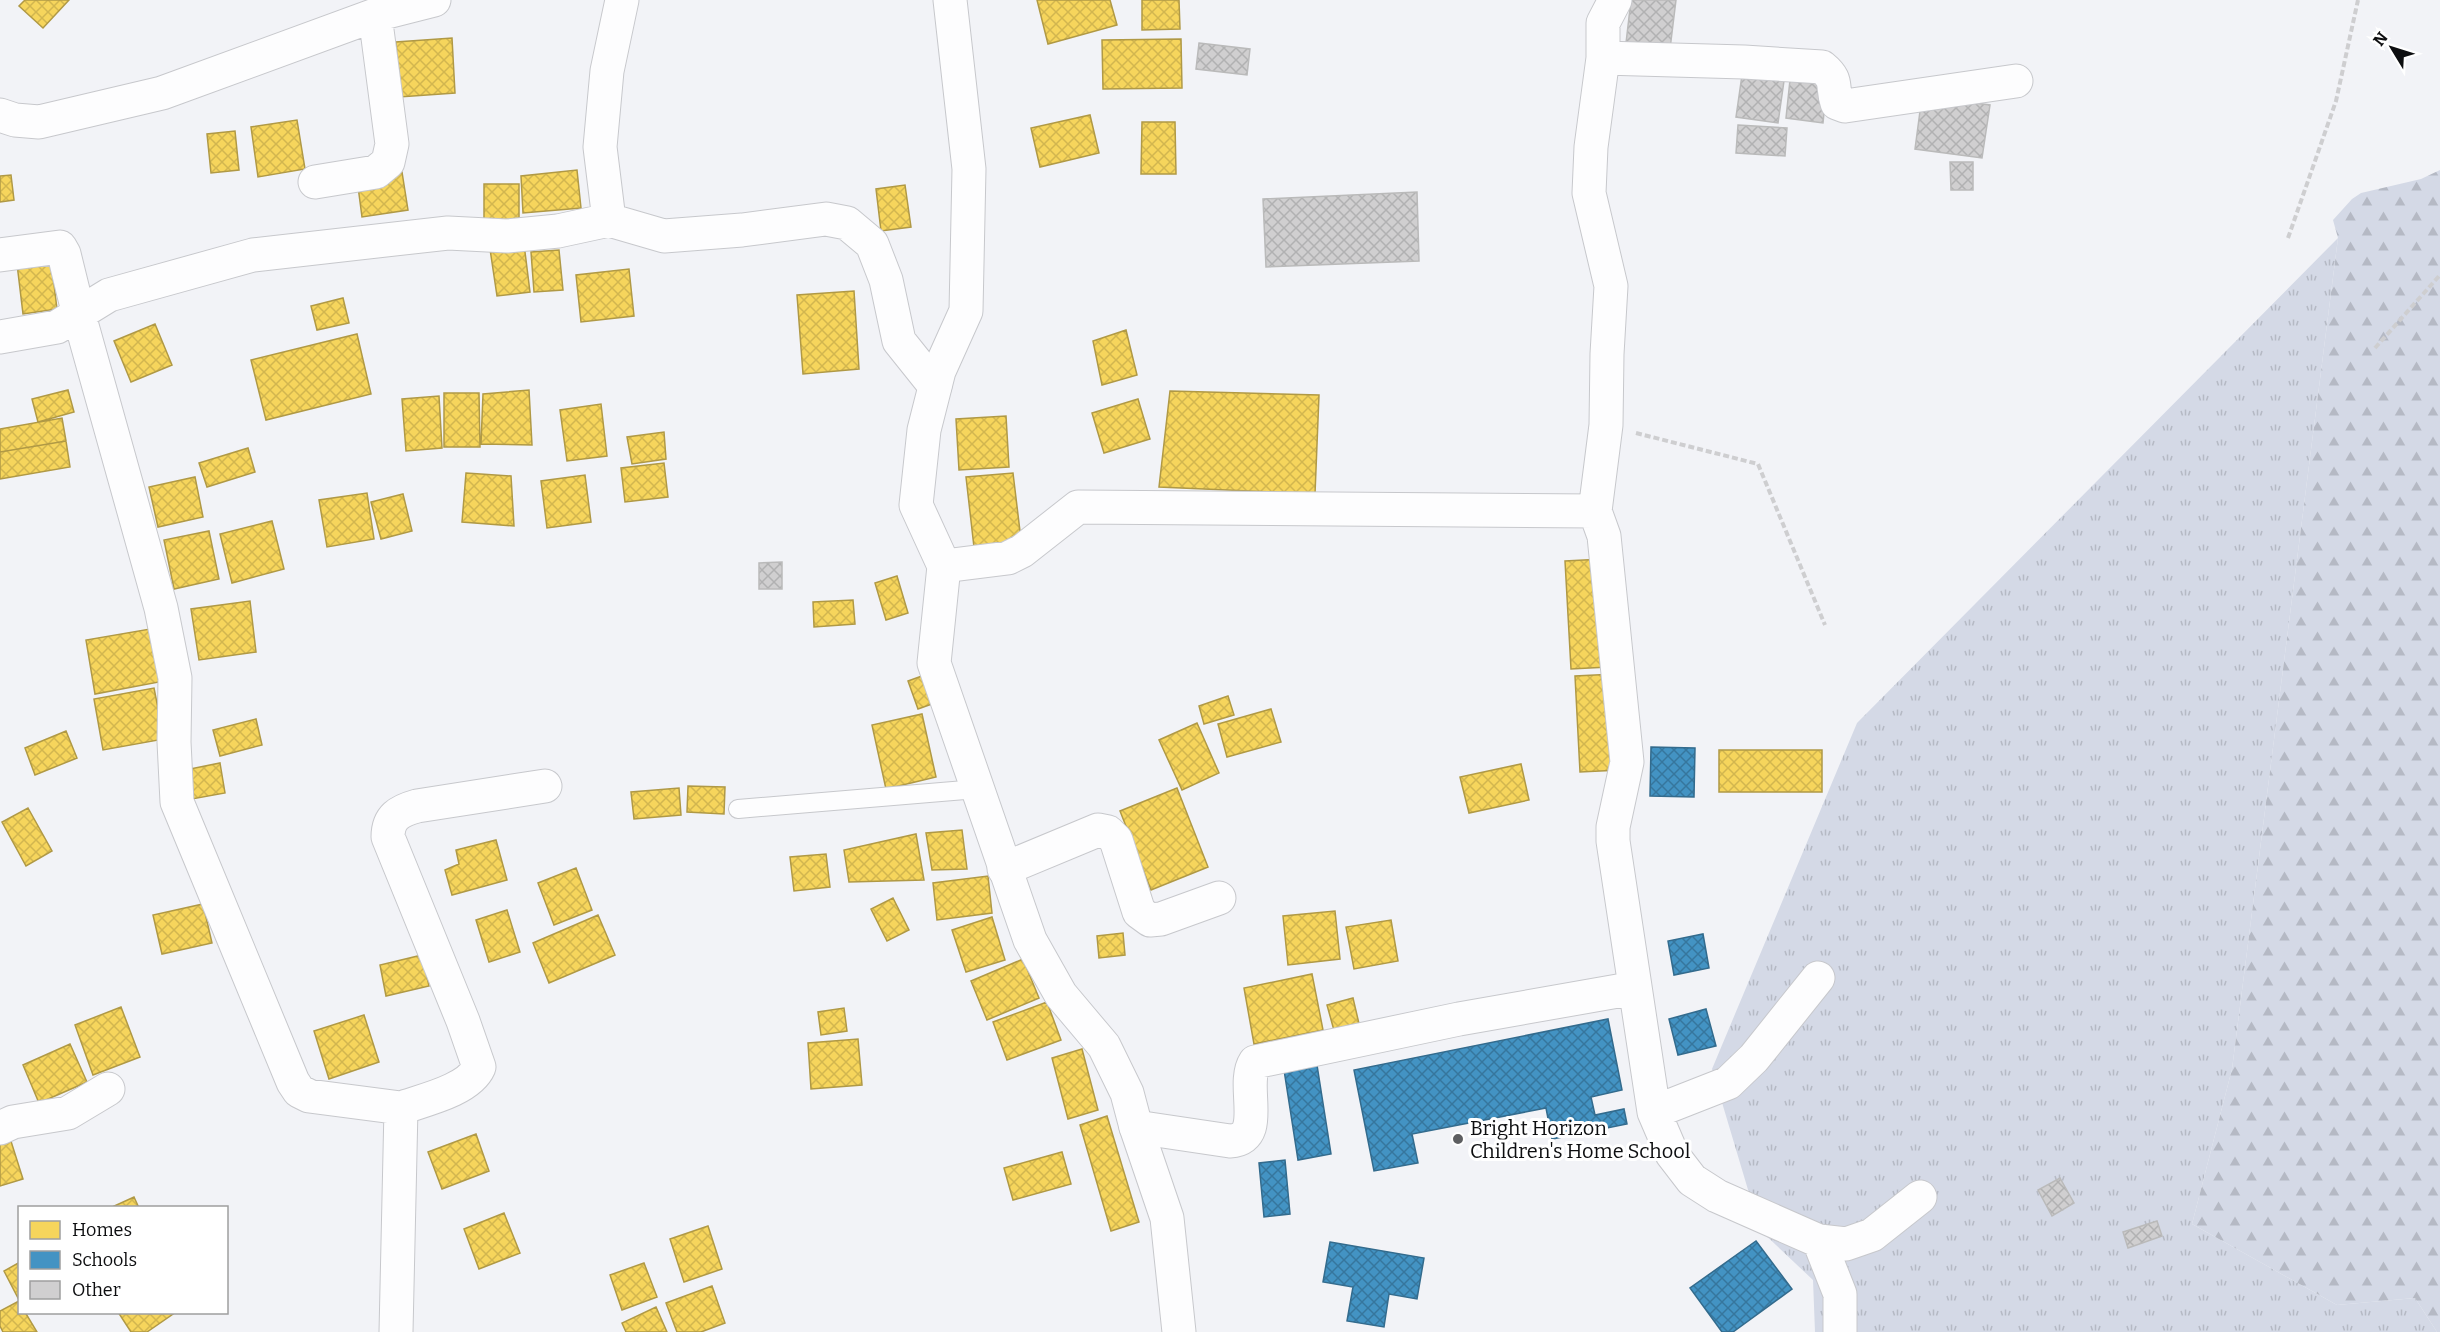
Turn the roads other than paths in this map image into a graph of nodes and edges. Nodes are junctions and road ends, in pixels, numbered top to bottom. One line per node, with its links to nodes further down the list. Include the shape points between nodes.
1 (434, 0): 5 (street)
2 (622, 0): 10 (street, via 608,71 600,147)
3 (950, 0): 14 (street, via 969,169 966,312)
4 (1615, 0): 6 (street, via 1603,23)
5 (375, 15): 8 (street, via 162,93 39,122); 9 (street, via 392,144 388,162 376,172)
6 (1603, 58): 7 (street, via 1822,67 1836,85 1837,103 1845,106); 15 (street, via 1589,193 1611,286 1606,425)
7 (2016, 81)
8 (0, 115)
9 (315, 182)
10 (609, 220): 12 (street, via 558,231 507,236 448,233 254,255 109,295); 14 (street, via 664,236 826,219 847,223 872,244 886,280 899,341)
11 (0, 255): 12 (street, via 60,247)
12 (79, 315): 13 (street, via 57,327); 25 (street, via 161,608 175,678 177,802 299,1091 309,1096)
13 (0, 338)
14 (937, 379): 16 (street, via 924,430 916,505)
15 (1595, 511): 16 (street, via 1078,507 1008,558); 23 (street, via 1604,536 1627,762 1613,827)
16 (944, 566): 18 (street, via 934,663)
17 (545, 786): 25 (street, via 417,806 401,810 392,818 388,837 479,1068 468,1082)
18 (976, 789): 19 (lane); 20 (street)
19 (738, 809)
20 (1004, 869): 21 (street, via 1098,830 1108,832 1116,840 1139,912 1150,920); 27 (street, via 1030,940 1061,995 1104,1046 1127,1093)
21 (1219, 898)
22 (1818, 978): 26 (street, via 1754,1058 1728,1083)
23 (1635, 988): 26 (street); 27 (street, via 1459,1019 1255,1062 1250,1128 1241,1140)
24 (108, 1089): 28 (street, via 68,1113 13,1122)
25 (401, 1108): 31 (street)
26 (1654, 1112): 30 (street, via 1672,1154 1692,1180 1717,1196)
27 (1136, 1127): 32 (street, via 1167,1218)
28 (0, 1128)
29 (1920, 1197): 30 (street, via 1872,1235 1846,1244)
30 (1819, 1241): 33 (street, via 1840,1294)
31 (396, 1332)
32 (1179, 1332)
33 (1840, 1332)

